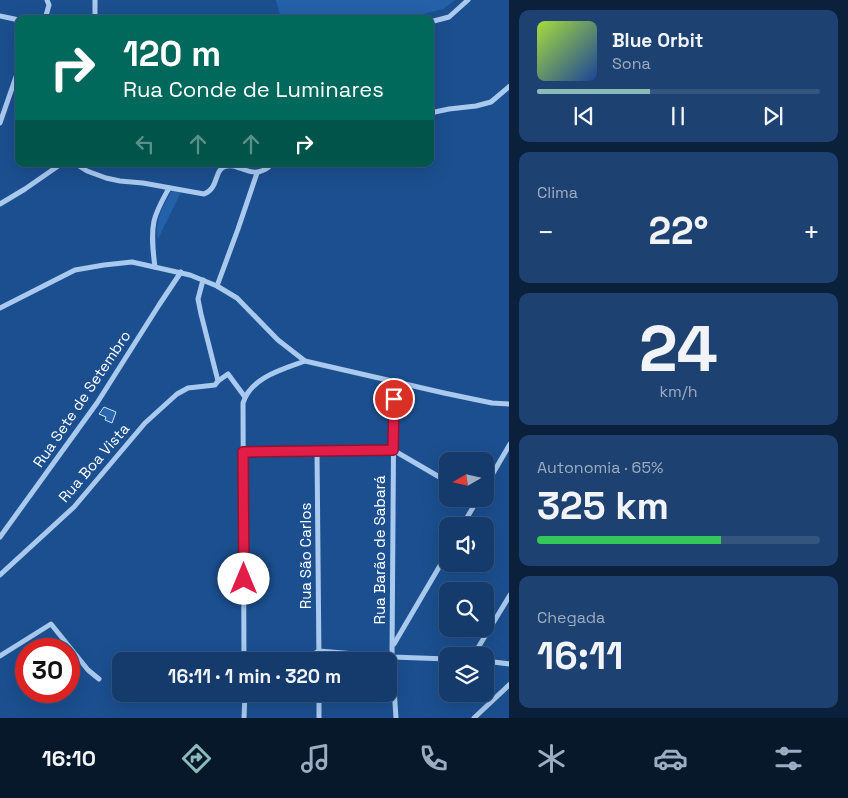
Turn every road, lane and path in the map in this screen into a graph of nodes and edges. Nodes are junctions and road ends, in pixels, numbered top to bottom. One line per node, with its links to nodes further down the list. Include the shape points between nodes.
1 (47, 0): 4 (street)
2 (95, 0): 5 (street)
3 (468, 0): 8 (street, via 449,17)
4 (46, 15)
5 (95, 15)
6 (0, 16): 7 (street)
7 (15, 19)
8 (434, 21)
9 (15, 80): 12 (street)
10 (509, 86): 11 (street, via 491,102)
11 (434, 112)
12 (0, 123)
13 (57, 167): 20 (street)
14 (81, 167): 19 (street, via 106,178)
15 (224, 167): 19 (street, via 219,171 214,186 204,194)
16 (234, 167): 18 (street)
17 (268, 167): 18 (street)
18 (257, 173): 24 (street)
19 (169, 188): 21 (street, via 154,221)
20 (0, 204)
21 (155, 266): 22 (street); 25 (street, via 132,262 75,270)
22 (181, 272): 23 (street); 37 (street, Rua Sete de Setembro, via 97,403)
23 (203, 280): 24 (street); 28 (street, via 198,299)
24 (217, 286): 26 (street, via 237,298 278,340)
25 (0, 308)
26 (305, 361): 27 (street); 29 (street, via 273,372)
27 (394, 382): 30 (street); 32 (street, Rua Barão de Sabará)
28 (216, 383): 29 (street, Rua Boa Vista, via 228,374); 39 (street, Rua Boa Vista, via 188,388 177,394 145,423 74,507)
29 (245, 397): 34 (street)
30 (509, 404)
31 (509, 444): 35 (street)
32 (393, 450): 33 (street); 36 (street); 41 (street, Rua Barão de Sabará)
33 (317, 451): 34 (street); 43 (street, Rua São Carlos)
34 (243, 452): 44 (street)
35 (494, 471)
36 (439, 477)
37 (0, 537)
38 (439, 567): 41 (street)
39 (0, 575)
40 (509, 595): 42 (street)
41 (392, 646): 46 (street, Rua Barão de Sabará)
42 (478, 647)
43 (318, 651): 45 (street)
44 (244, 652)
45 (330, 652)
46 (392, 652)
47 (0, 656): 52 (street, via 51,624)
48 (397, 657): 49 (street)
49 (439, 659)
50 (494, 662): 51 (street)
51 (509, 664)
52 (99, 679)
53 (509, 684): 60 (street)
54 (245, 702): 57 (street)
55 (319, 702): 58 (street)
56 (395, 702): 59 (street, Rua Barão de Sabará)
57 (244, 718)
58 (319, 718)
59 (396, 718)
60 (474, 718)

